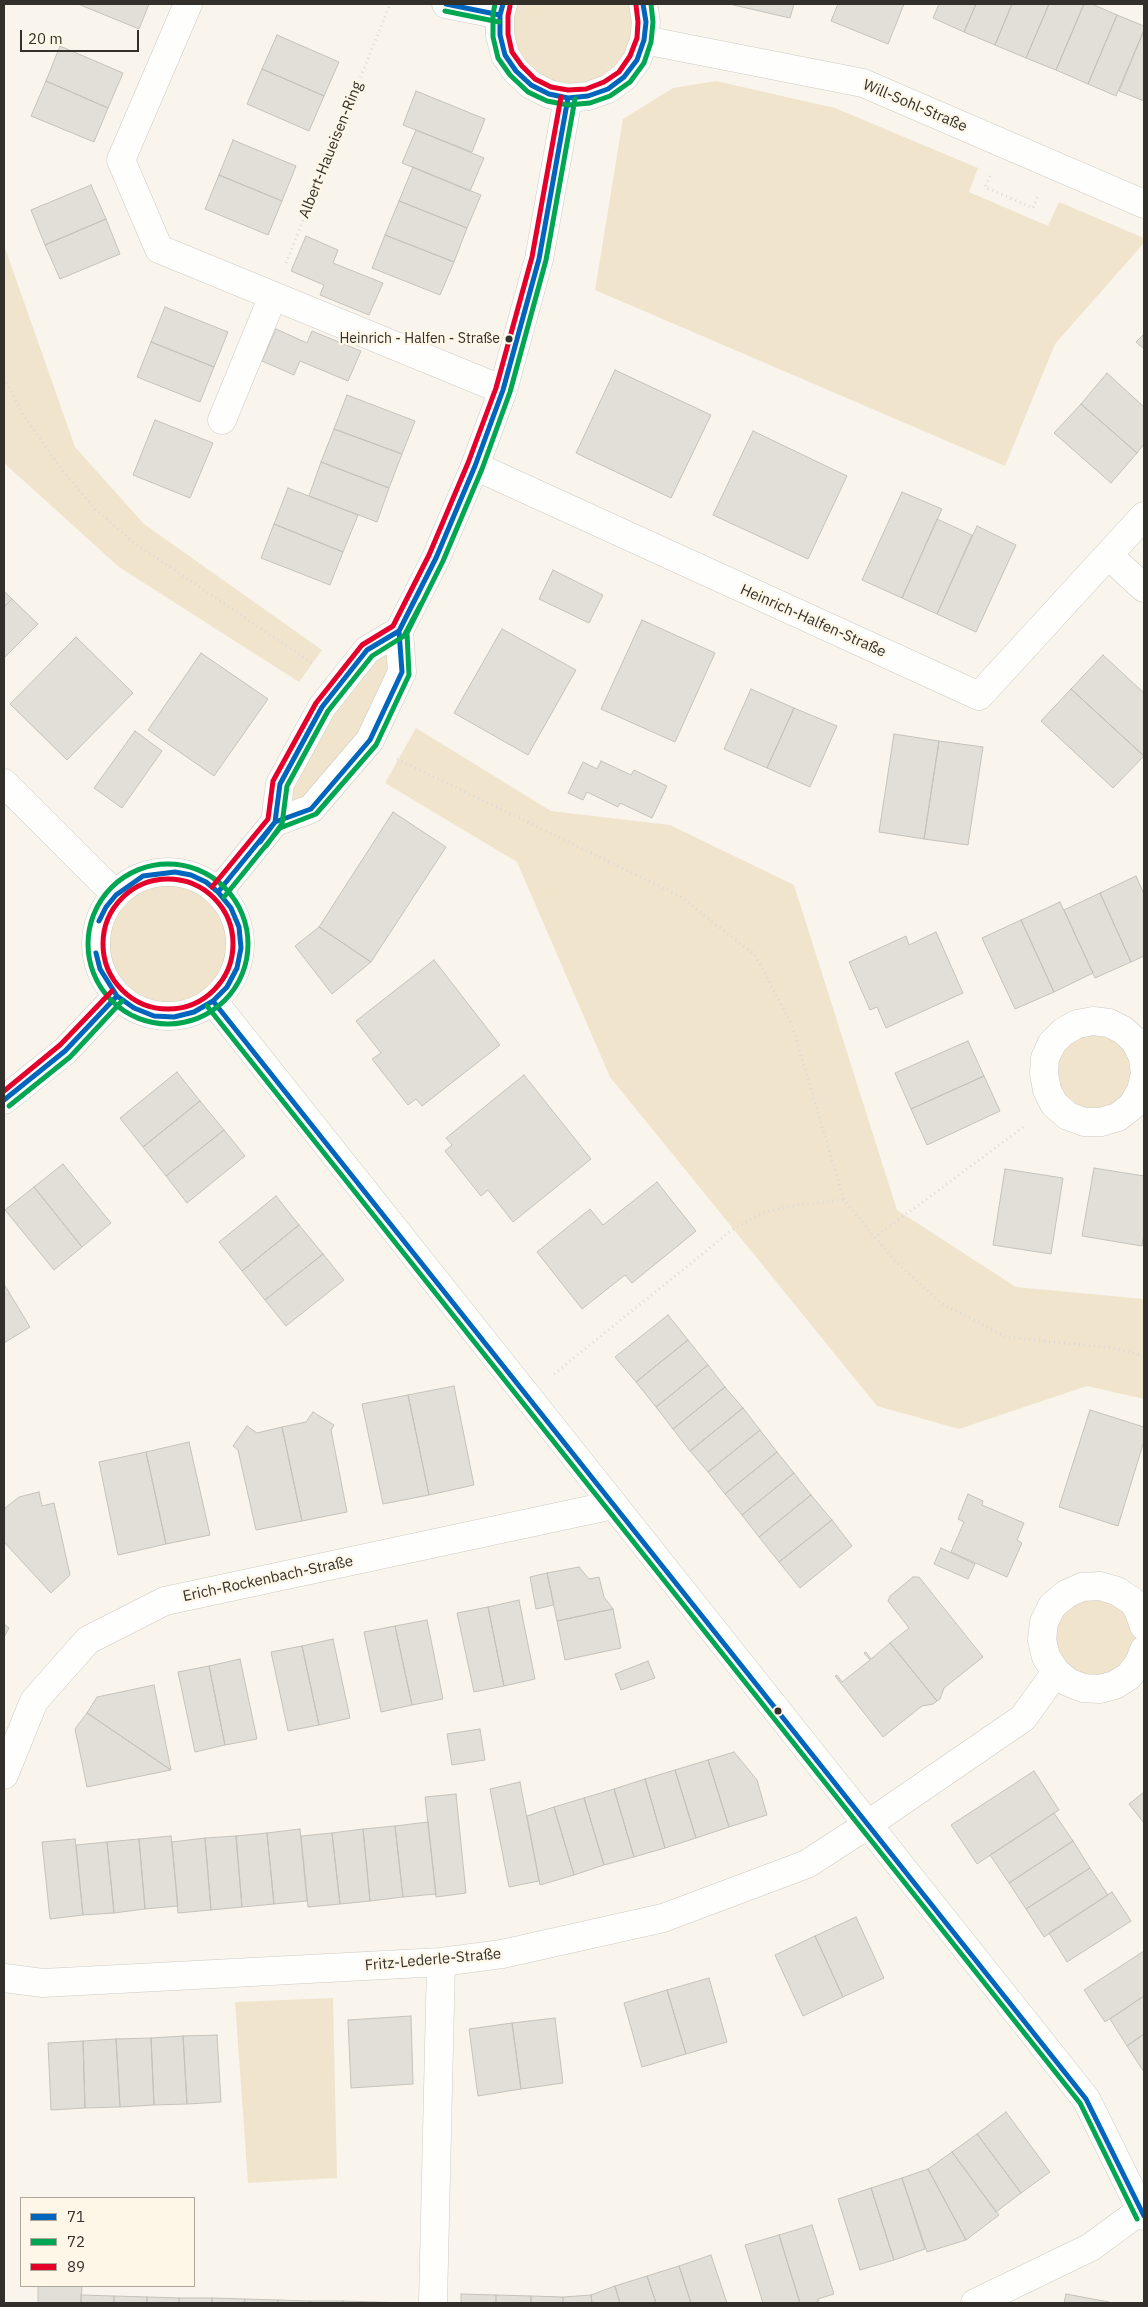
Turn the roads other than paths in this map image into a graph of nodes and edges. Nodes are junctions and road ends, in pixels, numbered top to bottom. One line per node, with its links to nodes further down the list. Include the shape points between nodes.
1 (188, 4): 8 (street, via 121,160 158,249)
2 (446, 4): 4 (street)
3 (643, 4): 5 (street)
4 (501, 9): 6 (street, via 500,35 505,54 516,71 531,85 549,94)
5 (644, 40): 6 (street, via 637,60 624,77 608,89); 7 (street, Will-Sohl-Straße, via 863,83)
6 (568, 98): 9 (street, via 539,259)
7 (1144, 204)
8 (273, 296): 9 (street); 10 (street)
9 (503, 390): 11 (street)
10 (222, 420)
11 (475, 466): 13 (street, Heinrich-Halfen-Straße, via 979,696); 15 (street, via 436,558)
12 (1144, 516): 13 (street, Heinrich-Halfen-Straße)
13 (1109, 556): 14 (street)
14 (1144, 588)
15 (399, 631): 17 (street, via 367,650 322,707 280,784); 17 (street, via 402,672 370,740 311,809)
16 (4, 783): 19 (street)
17 (275, 822): 18 (street)
18 (218, 892): 19 (street, via 191,875 167,872 143,876); 21 (street, via 231,908 241,948 234,974)
19 (116, 894): 20 (street, via 99,922 96,953 100,969)
20 (117, 996): 21 (street, via 154,1016 174,1017 194,1012); 25 (street, via 65,1051)
21 (213, 1001): 26 (street)
22 (1140, 1038): 23 (street); 24 (street, via 1109,1023 1077,1024 1052,1044 1044,1074 1054,1104 1068,1116 1084,1122 1118,1117 1132,1106)
23 (1144, 1067)
24 (1144, 1078)
25 (4, 1100)
26 (613, 1506): 30 (street, Erich-Rockenbach-Straße, via 165,1601 88,1640 34,1701); 31 (street)
27 (1144, 1626): 29 (street, via 1132,1601 1117,1591 1100,1586 1082,1587 1066,1594 1052,1606 1044,1622 1042,1640 1046,1657)
28 (1144, 1650): 29 (street, via 1129,1676 1100,1689 1083,1688)
29 (1056, 1672): 31 (street, Fritz-Lederle-Straße, via 1023,1718)
30 (4, 1776)
31 (867, 1826): 32 (street, Fritz-Lederle-Straße, via 807,1864 663,1918 502,1954); 34 (street, via 1086,2099)
32 (442, 1962): 33 (street, Fritz-Lederle-Straße, via 43,1983); 35 (street)
33 (4, 1978)
34 (1143, 2211): 36 (street, via 1091,2247)
35 (433, 2303)
36 (975, 2303)

